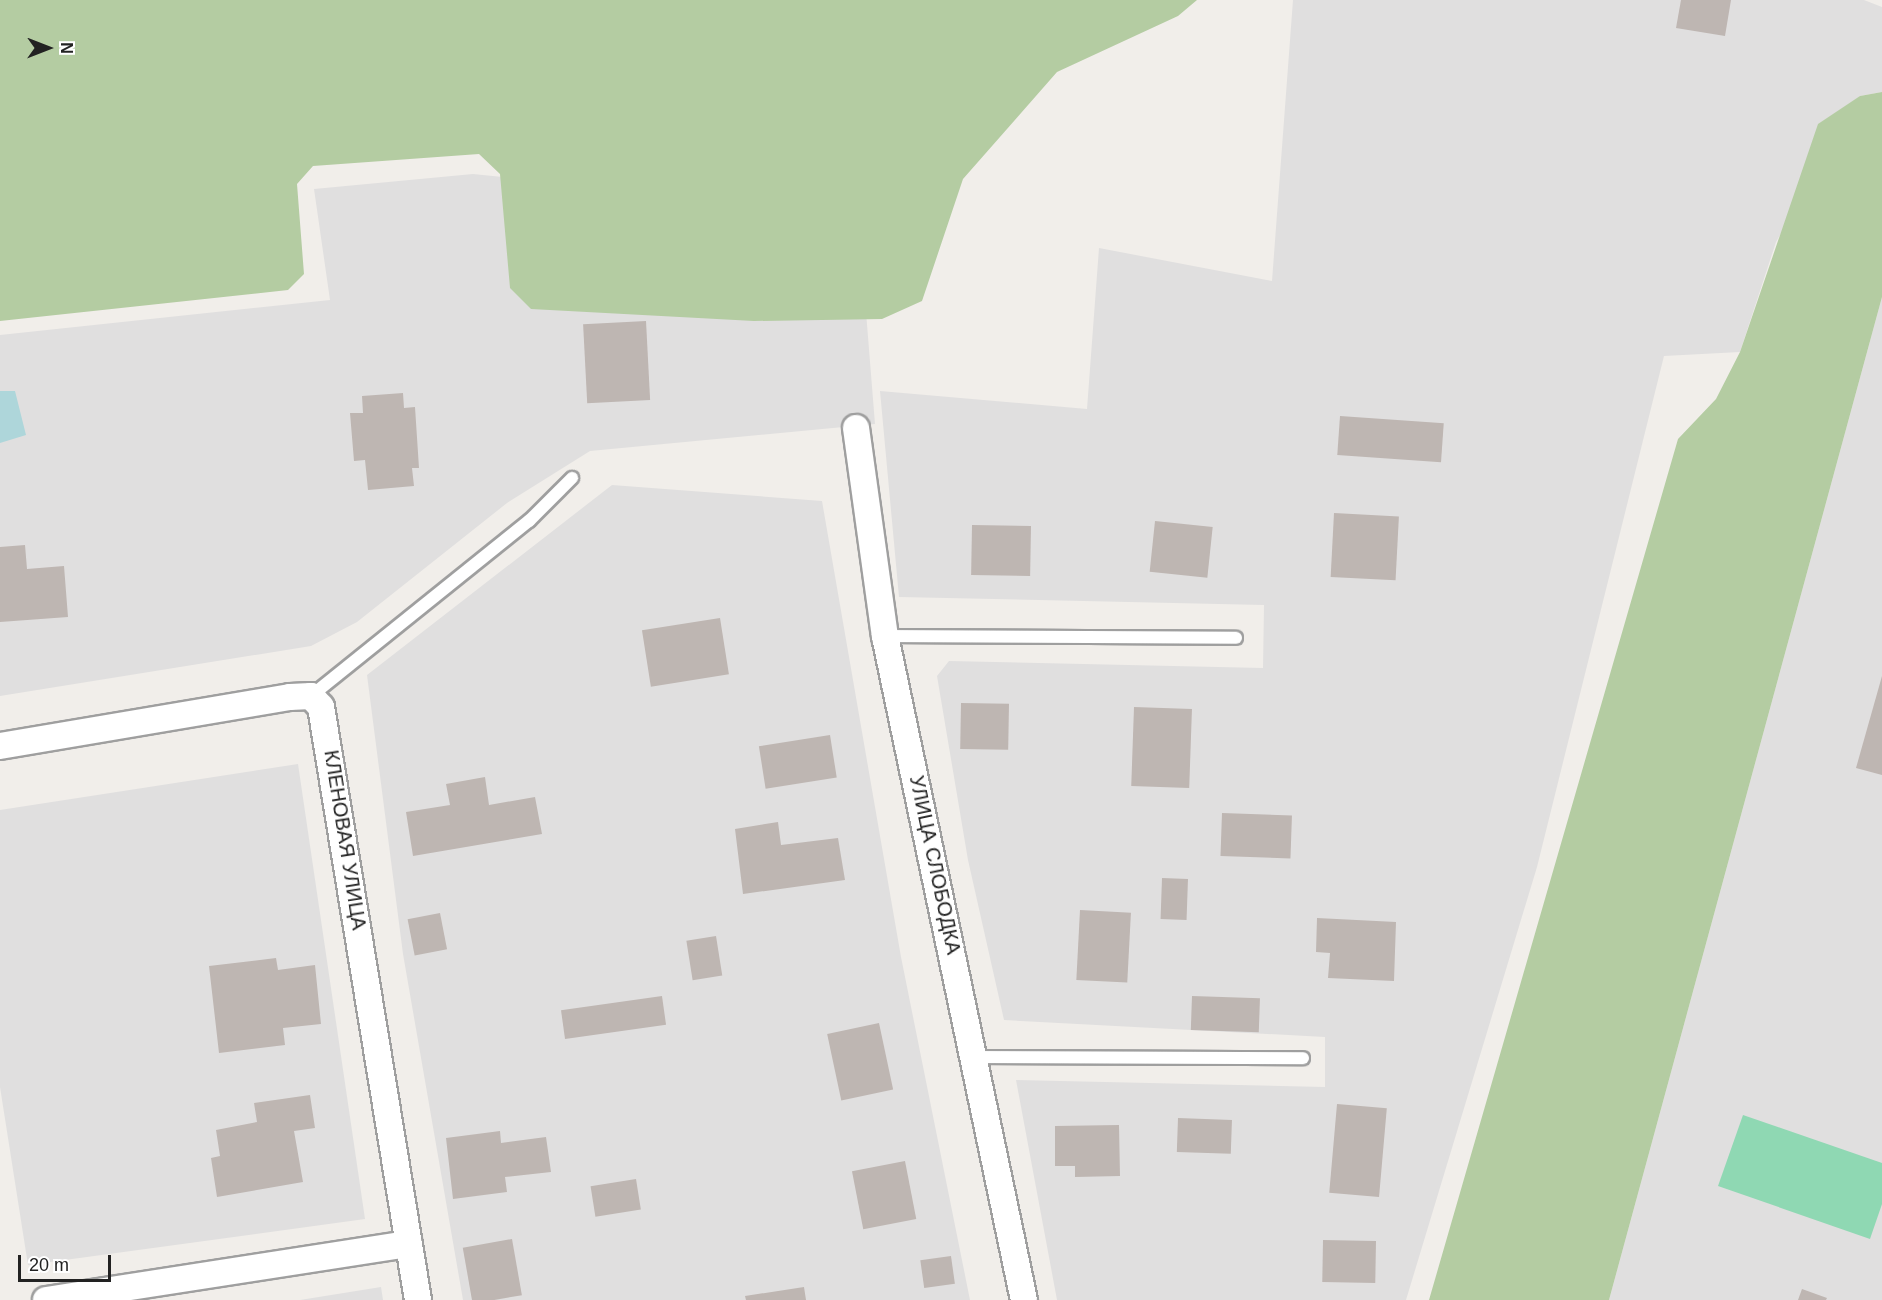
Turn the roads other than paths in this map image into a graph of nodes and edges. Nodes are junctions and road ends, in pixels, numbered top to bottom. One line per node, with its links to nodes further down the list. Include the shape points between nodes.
1 (856, 428): 3 (street, УЛИЦА СЛОБОДКА)
2 (572, 477): 5 (lane, via 529,521)
3 (885, 636): 4 (lane); 7 (street, УЛИЦА СЛОБОДКА)
4 (1236, 638)
5 (311, 696): 6 (street); 9 (street, КЛЕНОВАЯ УЛИЦА, via 327,726)
6 (0, 746)
7 (977, 1057): 8 (lane); 12 (street, УЛИЦА СЛОБОДКА)
8 (1303, 1058)
9 (409, 1244): 10 (street); 11 (street, КЛЕНОВАЯ УЛИЦА)
10 (46, 1300)
11 (418, 1300)
12 (1024, 1300)

